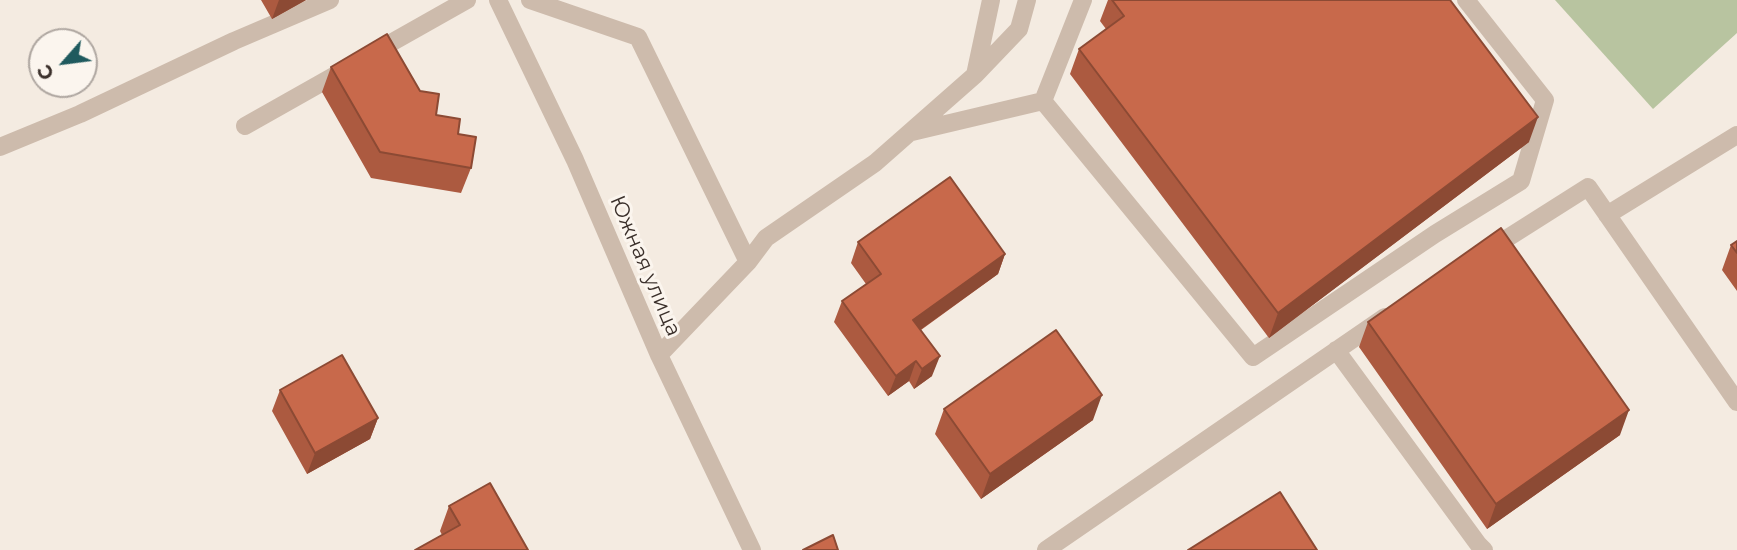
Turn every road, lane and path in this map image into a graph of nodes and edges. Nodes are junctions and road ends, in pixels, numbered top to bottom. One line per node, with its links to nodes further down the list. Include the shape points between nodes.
1 (330, 0): 14 (street)
2 (467, 0): 11 (street)
3 (498, 0): 20 (street, Южная улица, via 575,160)
4 (991, 0): 9 (street)
5 (1027, 0): 9 (street, via 1019,29)
6 (1083, 0): 10 (street)
7 (1466, 0): 10 (street, via 1545,100 1521,181 1253,358)
8 (538, 1): 17 (street, via 638,37)
9 (975, 75): 12 (street)
10 (1043, 101): 12 (street)
11 (246, 126)
12 (908, 133): 17 (street, via 875,163 766,238)
13 (1737, 135): 15 (street)
14 (0, 147)
15 (1607, 215): 16 (street, via 1588,187); 21 (street)
16 (1472, 261)
17 (748, 262): 20 (street)
18 (1402, 305): 19 (street)
19 (1336, 350): 23 (street); 24 (street)
20 (659, 355): 22 (street, Южная улица)
21 (1737, 402)
22 (752, 550)
23 (1046, 550)
24 (1485, 550)

